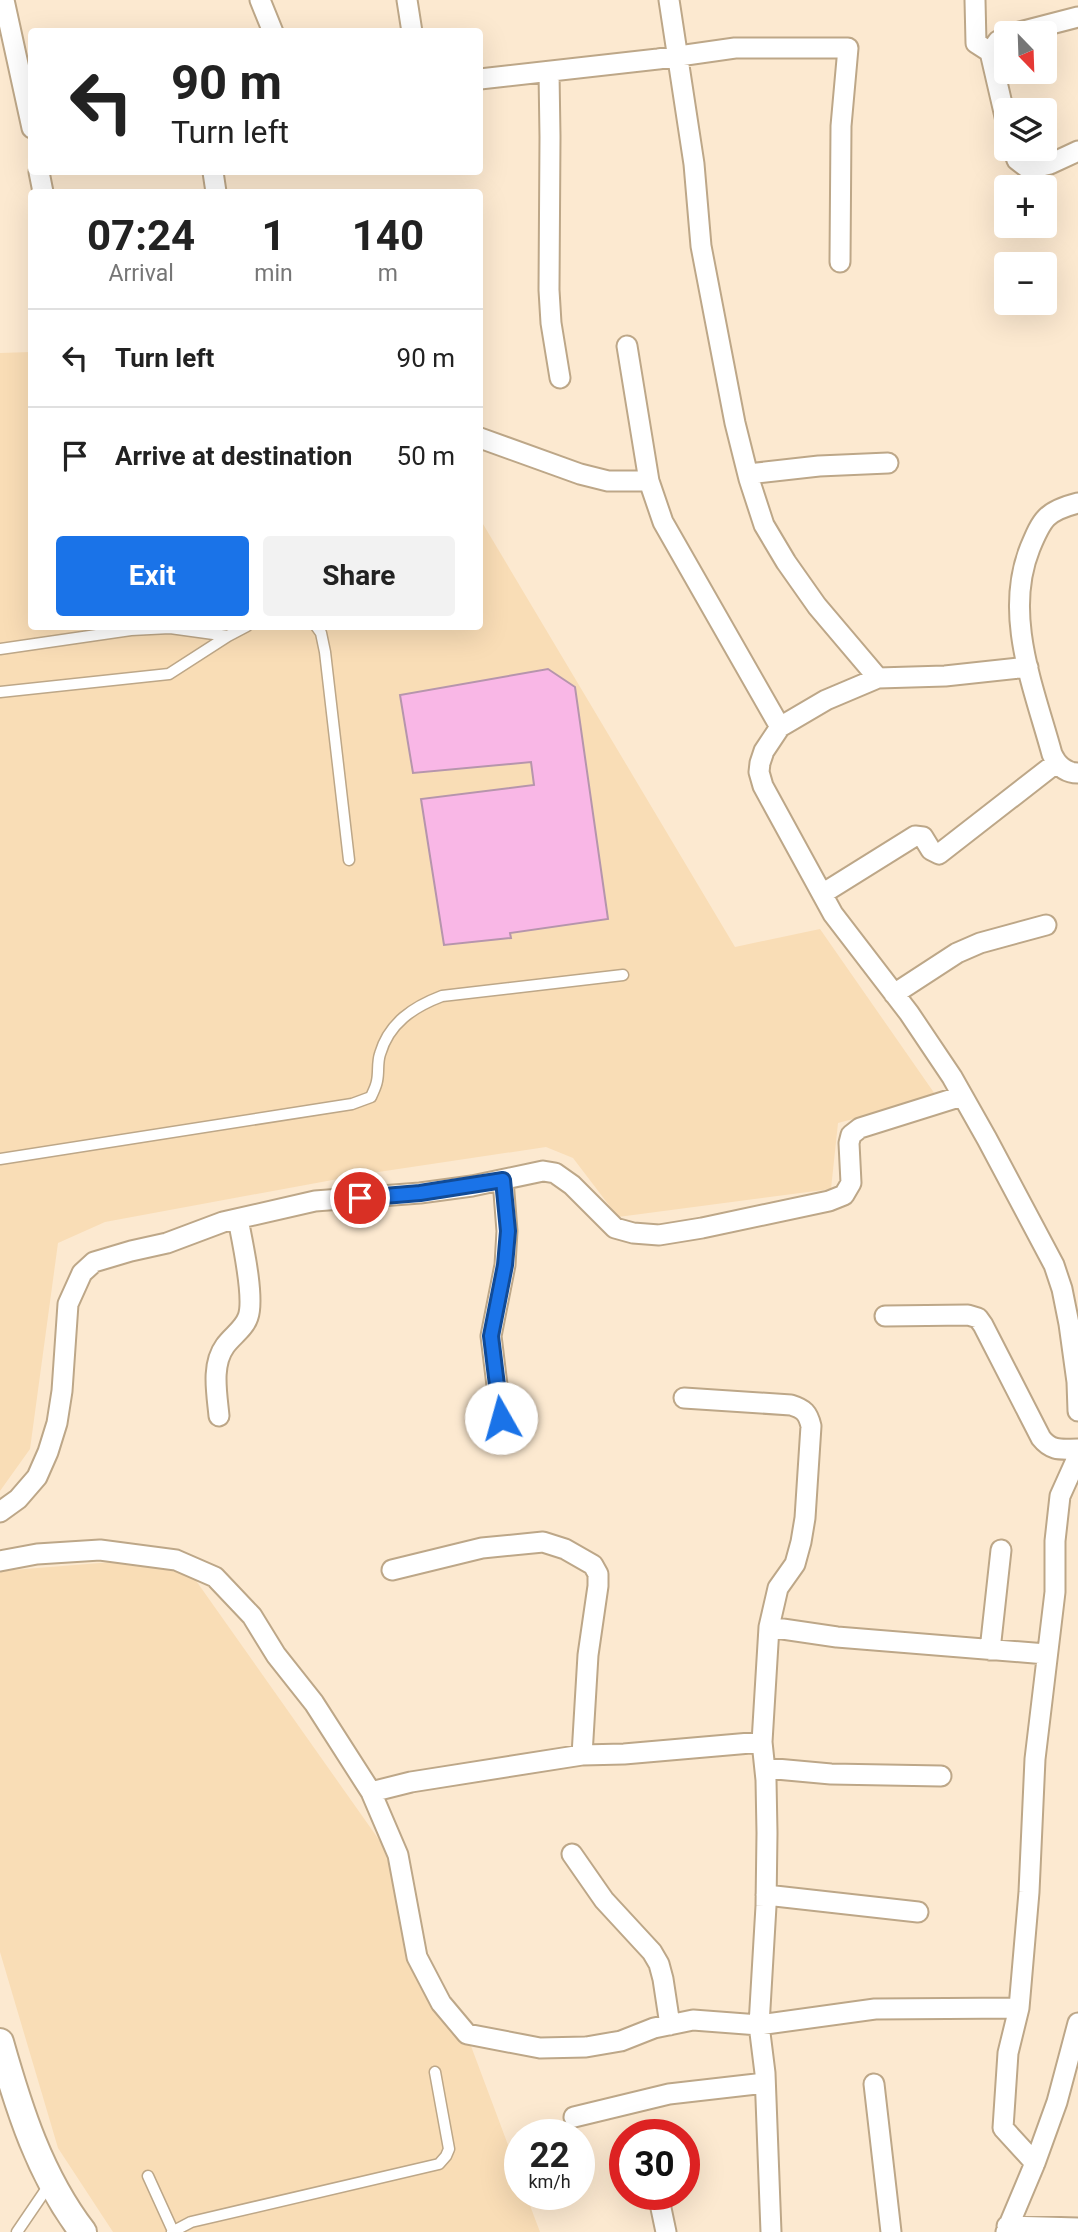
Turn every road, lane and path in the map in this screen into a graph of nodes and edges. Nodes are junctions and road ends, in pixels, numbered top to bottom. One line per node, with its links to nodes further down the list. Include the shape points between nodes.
1 (4, 0): 16 (street)
2 (260, 0): 8 (street)
3 (407, 0): 9 (street)
4 (669, 0): 12 (street)
5 (975, 0): 11 (street, via 976,43)
6 (1078, 17): 7 (street)
7 (1057, 22)
8 (271, 28)
9 (411, 28)
10 (994, 46): 11 (street)
11 (990, 52): 15 (street)
12 (679, 55): 13 (street); 21 (street, via 736,48 848,48 841,126); 26 (street, via 701,246)
13 (549, 72): 14 (street); 23 (street, via 549,290)
14 (483, 79)
15 (1001, 98)
16 (28, 110)
17 (1078, 151): 20 (street)
18 (1018, 161): 19 (street, via 1029,169)
19 (1056, 161)
20 (1057, 161)
21 (839, 262)
22 (627, 346): 27 (street)
23 (560, 378)
24 (483, 439): 27 (street, via 580,474 608,481)
25 (888, 463): 26 (street)
26 (748, 474): 36 (street, via 764,525 786,562)
27 (649, 481): 38 (street, via 663,522)
28 (1078, 503): 35 (street, via 1054,511 1044,520 1026,560 1019,625)
29 (131, 630): 34 (lane)
30 (184, 630): 33 (lane)
31 (239, 630): 33 (lane)
32 (319, 630): 41 (lane)
33 (228, 636): 37 (lane, via 169,674)
34 (0, 649)
35 (1028, 667): 36 (street); 39 (street)
36 (878, 678): 38 (street, via 825,700)
37 (0, 692)
38 (780, 727): 42 (street, via 764,751 759,772)
39 (1056, 763): 40 (street); 42 (street, via 939,854 923,837 915,836)
40 (1078, 773)
41 (349, 860)
42 (822, 894): 45 (street)
43 (1046, 925): 45 (street, via 957,953)
44 (623, 975): 47 (lane, via 442,996 423,1004 402,1017 387,1035 371,1097 352,1104)
45 (894, 994): 46 (street)
46 (962, 1096): 48 (street, via 860,1128 851,1135 851,1183 844,1195 714,1226 659,1235 634,1233 615,1228 555,1172); 52 (street, via 1054,1265 1069,1324)
47 (0, 1159)
48 (503, 1180): 49 (street, via 420,1193 315,1201); 54 (street, via 508,1231 491,1336)
49 (238, 1219): 53 (street, via 250,1307 242,1329 217,1361); 57 (street, via 94,1262 82,1273 68,1304 57,1423 37,1477)
50 (885, 1316): 55 (street, via 978,1318 1041,1438 1057,1449)
51 (684, 1398): 61 (street, via 791,1405 808,1415 811,1426 801,1542 795,1563 778,1588)
52 (1078, 1411)
53 (219, 1416)
54 (501, 1418)
55 (1078, 1449)
56 (1078, 1456): 63 (street, via 1060,1496)
57 (0, 1512)
58 (1001, 1550): 62 (street)
59 (0, 1561): 68 (street, via 100,1550 176,1560 215,1577 252,1616)
60 (392, 1570): 65 (street, via 481,1548 542,1542 593,1565 598,1586 587,1655)
61 (769, 1627): 62 (street); 64 (street)
62 (990, 1650): 63 (street)
63 (1046, 1654): 72 (street)
64 (762, 1742): 65 (street); 66 (street)
65 (582, 1755): 68 (street)
66 (765, 1768): 67 (street); 70 (street)
67 (942, 1776)
68 (371, 1792): 74 (street, via 398,1855 417,1956 441,2003 467,2034 540,2048 586,2047)
69 (572, 1854): 74 (street, via 659,1964)
70 (766, 1895): 71 (street); 75 (street)
71 (918, 1912)
72 (1019, 2008): 75 (street, via 875,2009); 81 (street, via 1008,2053 1003,2128)
73 (1078, 2022): 81 (street)
74 (670, 2025): 75 (street, via 693,2020)
75 (760, 2025): 78 (street)
76 (0, 2042): 83 (main road, via 17,2101)
77 (435, 2072): 87 (lane, via 449,2149 439,2164 191,2222)
78 (765, 2082): 80 (street, via 669,2094); 91 (street)
79 (874, 2084): 92 (street)
80 (574, 2117)
81 (1035, 2163): 86 (street)
82 (148, 2176): 87 (lane)
83 (51, 2182): 88 (lane); 89 (main road)
84 (661, 2210): 90 (street)
85 (1078, 2228): 86 (street)
86 (1007, 2229)
87 (172, 2231)
88 (17, 2232)
89 (83, 2232)
90 (666, 2232)
91 (771, 2232)
92 (891, 2232)

